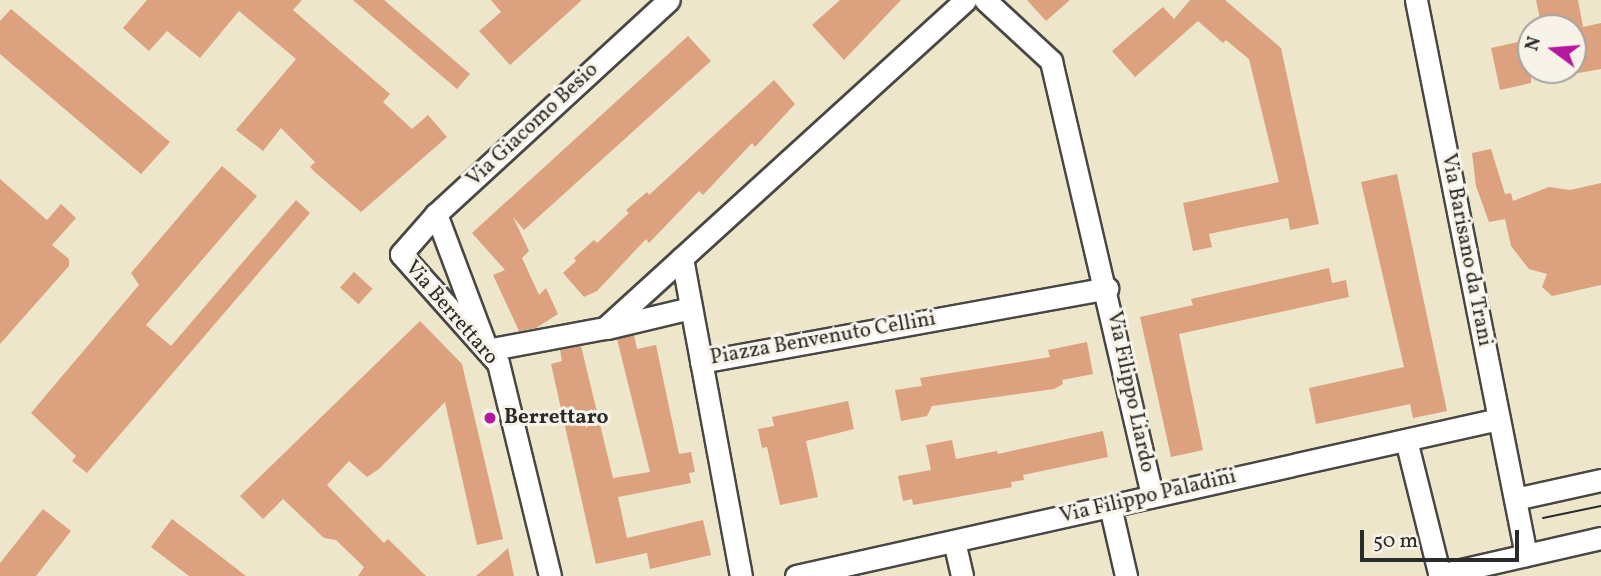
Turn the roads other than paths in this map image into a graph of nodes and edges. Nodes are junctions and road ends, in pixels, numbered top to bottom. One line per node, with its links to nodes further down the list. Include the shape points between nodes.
1 (669, 0): 5 (street, Via Giacomo Besio)
2 (965, 0): 7 (street)
3 (985, 0): 8 (street, via 1051,61)
4 (1416, 0): 13 (street, Via Barisano da Trani)
5 (436, 214): 6 (street, Via Giacomo Besio); 11 (street)
6 (401, 254): 11 (street, Via Berrettaro)
7 (682, 258): 9 (street, Piazza Benvenuto Cellini); 10 (street)
8 (1107, 288): 12 (street, Piazza Benvenuto Cellini); 16 (street, Via Filippo Liardo)
9 (691, 308): 10 (street); 12 (street, Piazza Benvenuto Cellini)
10 (605, 328): 11 (street)
11 (487, 350): 22 (street, Via Berrettaro, via 498,363)
12 (701, 362): 23 (street)
13 (1499, 419): 14 (street, Via Filippo Paladini); 17 (street, Via Barisano da Trani)
14 (1406, 440): 16 (street, Via Filippo Paladini); 27 (street)
15 (1601, 480): 17 (street)
16 (1152, 496): 18 (street, Via Filippo Paladini)
17 (1515, 499): 21 (street, Via Barisano da Trani)
18 (1110, 506): 20 (street, Via Filippo Paladini); 26 (street)
19 (1601, 538): 21 (street)
20 (954, 541): 24 (street, Via Filippo Paladini); 25 (street)
21 (1526, 555): 27 (street)
22 (550, 576)
23 (741, 576)
24 (796, 576)
25 (962, 576)
26 (1126, 576)
27 (1440, 576)

